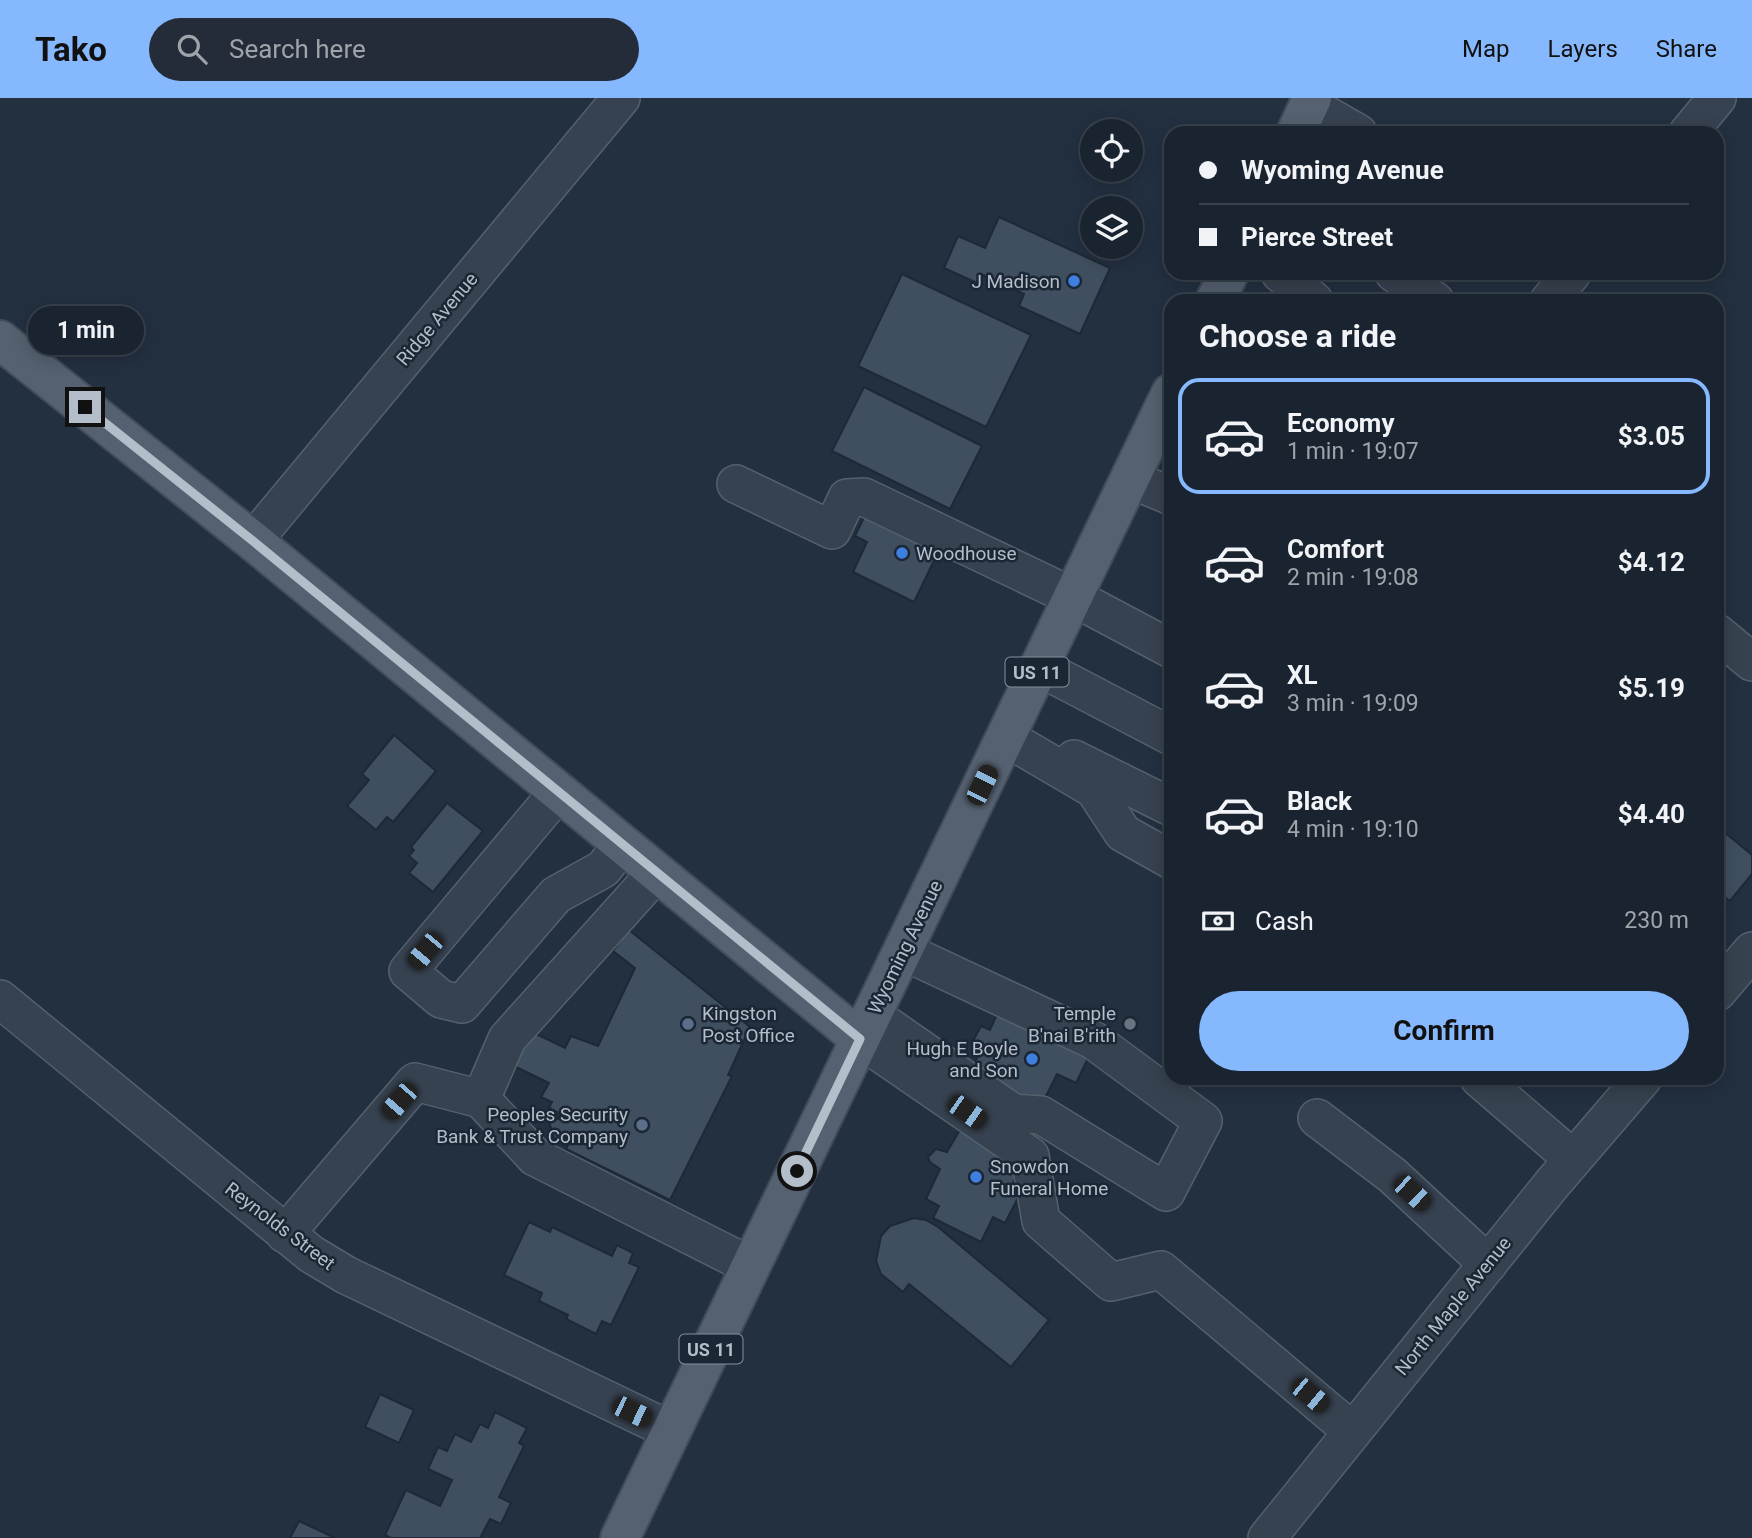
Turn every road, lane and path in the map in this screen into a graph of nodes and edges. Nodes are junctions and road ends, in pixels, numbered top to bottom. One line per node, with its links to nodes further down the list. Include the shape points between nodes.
1 (621, 98): 17 (street, Ridge Avenue)
2 (1717, 98): 5 (street)
3 (1306, 112): 4 (street)
4 (1341, 126)
5 (1694, 126)
6 (1288, 280): 9 (street)
7 (1404, 280): 10 (street)
8 (1566, 280): 11 (street)
9 (1306, 294)
10 (1425, 294)
11 (1555, 294)
12 (0, 340): 17 (main road)
13 (1164, 411): 14 (main road, Wyoming Avenue / US 11)
14 (1130, 478): 16 (street); 18 (main road, Wyoming Avenue / US 11)
15 (736, 484): 18 (street, via 832,530 847,498 864,497)
16 (1164, 493)
17 (253, 541): 25 (main road)
18 (1073, 597): 20 (street); 22 (main road, Wyoming Avenue / US 11)
19 (1724, 639): 21 (street)
20 (1164, 645)
21 (1752, 662)
22 (1039, 667): 23 (street); 24 (main road, Wyoming Avenue / US 11)
23 (1164, 732)
24 (1008, 733): 26 (street); 28 (street, via 1094,789 1123,833); 30 (main road, Wyoming Avenue / US 11)
25 (559, 791): 27 (main road); 27 (street, via 408,971 442,999 462,1004 556,895 603,869)
26 (1164, 804)
27 (623, 844): 29 (main road)
28 (1164, 856)
29 (657, 872): 34 (main road); 37 (street, via 507,1039)
30 (903, 951): 34 (main road, Wyoming Avenue / US 11); 34 (street, via 1093,1040 1203,1121 1166,1192 1041,1115 1013,1113)
31 (1752, 951): 32 (street)
32 (1724, 984)
33 (0, 999): 40 (street, Reynolds Street)
34 (866, 1027): 42 (main road, Wyoming Avenue / US 11); 44 (street, via 1030,1156 1041,1221 1111,1282 1161,1270)
35 (1487, 1085): 39 (street)
36 (1637, 1085): 39 (street, North Maple Avenue)
37 (481, 1100): 40 (street, via 415,1082); 42 (street, via 535,1157)
38 (1317, 1118): 41 (street, via 1392,1175)
39 (1573, 1160): 41 (street, North Maple Avenue)
40 (285, 1234): 43 (street, Reynolds Street, via 346,1275)
41 (1488, 1264): 44 (street, North Maple Avenue)
42 (751, 1266): 43 (main road, Wyoming Avenue / US 11)
43 (671, 1431): 45 (main road, Wyoming Avenue / US 11)
44 (1352, 1431): 46 (street, North Maple Avenue)
45 (620, 1538)
46 (1267, 1538)

